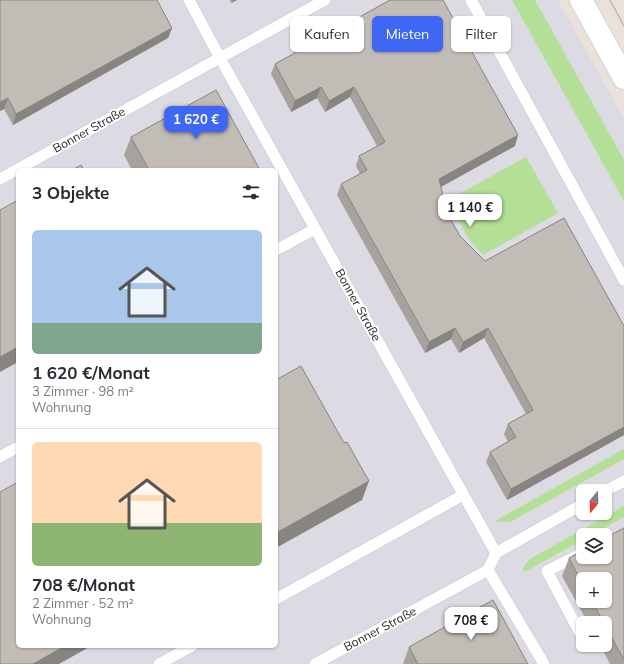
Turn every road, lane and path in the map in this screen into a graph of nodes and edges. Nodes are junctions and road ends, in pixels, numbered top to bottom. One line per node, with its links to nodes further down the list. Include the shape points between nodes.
1 (189, 0): 5 (lane, Bonner Straße)
2 (324, 0): 5 (lane, Bonner Straße)
3 (471, 0): 12 (lane)
4 (581, 0): 6 (main road)
5 (220, 58): 7 (lane, Bonner Straße); 10 (lane, Bonner Straße)
6 (624, 78)
7 (20, 168)
8 (16, 170): 9 (lane, Bonner Straße)
9 (0, 179)
10 (315, 228): 11 (lane); 17 (lane, Bonner Straße)
11 (278, 249)
12 (624, 280)
13 (16, 448): 14 (lane)
14 (0, 457)
15 (624, 481): 16 (lane)
16 (612, 487)
17 (463, 495): 19 (lane, Bonner Straße); 22 (lane)
18 (576, 508): 19 (lane)
19 (496, 553): 21 (lane)
20 (576, 556): 23 (lane, via 547,571)
21 (488, 570): 26 (lane, Bonner Straße); 27 (lane)
22 (278, 598)
23 (576, 626)
24 (188, 648): 25 (lane)
25 (159, 664)
26 (315, 664)
27 (544, 664)

